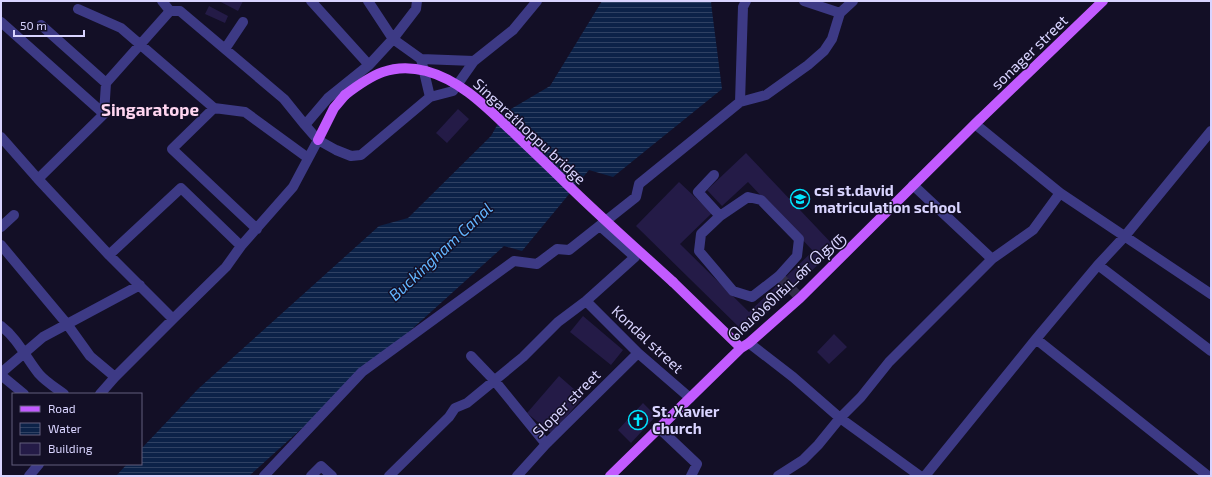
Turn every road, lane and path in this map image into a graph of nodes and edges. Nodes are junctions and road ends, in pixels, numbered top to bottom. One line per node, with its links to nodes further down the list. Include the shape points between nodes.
1 (162, 1): 11 (street)
2 (311, 1): 21 (street)
3 (368, 1): 16 (street)
4 (417, 1): 16 (street, via 416,9)
5 (536, 1): 20 (street, via 513,30)
6 (746, 1): 24 (street, via 743,7)
7 (804, 1): 12 (street)
8 (853, 1): 12 (street)
9 (1103, 1): 26 (main road)
10 (78, 9): 17 (street, via 122,28)
11 (170, 11): 17 (street); 18 (street, via 180,11)
12 (840, 13): 24 (street, via 832,39 824,51 766,95)
13 (1, 22): 27 (street)
14 (243, 22): 18 (street)
15 (41, 25): 22 (street)
16 (393, 39): 19 (street); 21 (street)
17 (141, 44): 22 (street); 25 (street)
18 (225, 49): 29 (street, via 284,99)
19 (421, 59): 20 (street); 23 (street)
20 (474, 61): 23 (street, via 453,91)
21 (369, 66): 29 (street, via 328,98)
22 (106, 83): 27 (street)
23 (430, 97): 32 (street, via 362,155 351,156)
24 (740, 102): 40 (street, via 639,184 636,197)
25 (214, 108): 33 (street, via 245,112); 42 (street, via 172,149)
26 (992, 108): 28 (street, sonager street)
27 (104, 114): 35 (street)
28 (975, 124): 36 (main road, வெல்லிங்டன் தெரு); 37 (street)
29 (305, 125): 32 (street)
30 (1211, 131): 43 (street)
31 (1, 137): 35 (street)
32 (318, 140): 33 (street); 56 (main road, Singarathoppu bridge, bridge, via 334,108 365,79 384,71 405,68 441,76 466,89 486,106 580,197)
33 (308, 158): 42 (street, via 293,187)
34 (714, 175): 39 (street, via 698,192)
35 (38, 179): 46 (street)
36 (913, 185): 47 (street); 56 (main road, வெல்லிங்டன் தெரு, via 800,298)
37 (1060, 193): 43 (street); 47 (street, via 1033,230)
38 (14, 215): 41 (street)
39 (720, 216): 39 (street, via 701,234 699,251 733,291 752,297 779,276 797,256 799,239 761,200 748,197)
40 (600, 226): 51 (street, via 635,257); 73 (street, via 569,250 557,249 537,264 514,261 362,372)
41 (1, 227)
42 (257, 229): 45 (street)
43 (1125, 236): 48 (street); 50 (street)
44 (1, 245): 53 (street)
45 (241, 246): 46 (street, via 181,188); 52 (street, via 226,267)
46 (109, 255): 49 (street)
47 (992, 259): 68 (street, via 889,362)
48 (1098, 265): 55 (street); 57 (street)
49 (140, 285): 52 (street); 53 (street)
50 (1211, 294)
51 (586, 300): 59 (street, Kondal street); 63 (street)
52 (173, 319): 62 (street)
53 (67, 324): 58 (street, via 43,338); 62 (street, via 90,356)
54 (1, 326): 58 (street)
55 (1036, 339): 82 (street); 83 (street)
56 (745, 346): 67 (main road, வெல்லிங்டன் தெரு); 68 (street, via 793,377)
57 (1211, 351)
58 (26, 353): 61 (street); 65 (street, via 40,375)
59 (638, 353): 67 (street, Kondal street); 70 (street, Sloper street)
60 (471, 356): 63 (street)
61 (1, 374): 64 (street)
62 (115, 377): 66 (street)
63 (494, 380): 70 (street); 76 (street, via 467,403 455,408)
64 (23, 393)
65 (63, 393)
66 (101, 393)
67 (690, 398): 69 (main road, வெல்லிங்டன் தெரு)
68 (840, 418): 80 (street, via 803,460); 81 (street)
69 (659, 428): 78 (main road, வெல்லிங்டன் தெரு); 79 (street, via 697,464)
70 (546, 444): 77 (street, Sloper street)
71 (38, 465): 72 (street)
72 (29, 476)
73 (264, 476)
74 (311, 476): 75 (street, via 321,466)
75 (332, 476)
76 (389, 476)
77 (517, 476)
78 (610, 476)
79 (691, 476)
80 (778, 476)
81 (920, 476)
82 (924, 476)
83 (1208, 476)

